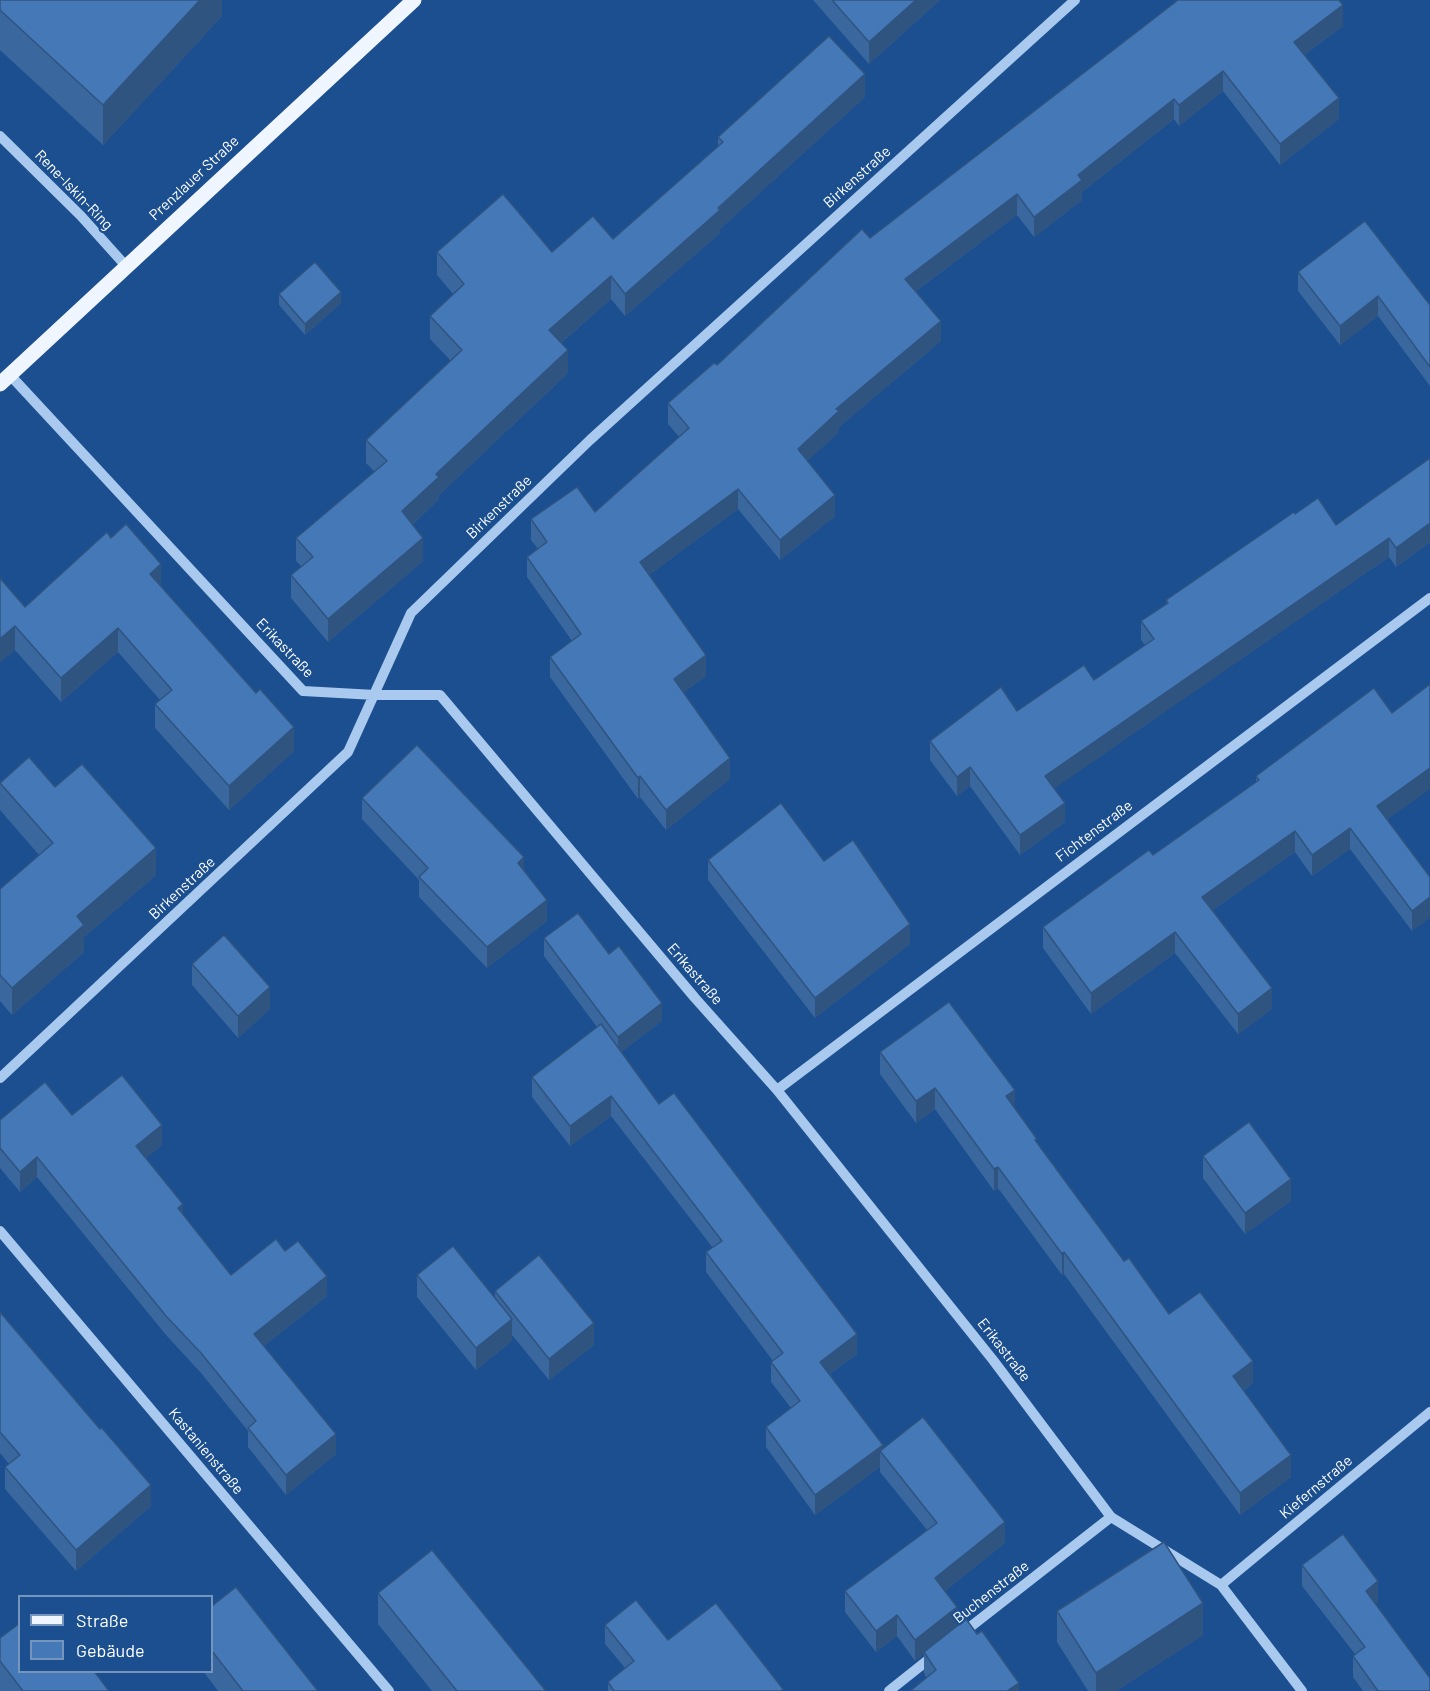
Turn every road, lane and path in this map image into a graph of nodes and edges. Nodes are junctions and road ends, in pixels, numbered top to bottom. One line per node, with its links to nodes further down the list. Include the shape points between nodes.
1 (414, 0): 4 (main road, Prenzlauer Straße)
2 (1075, 0): 7 (street, Birkenstraße, via 590,440 411,613)
3 (0, 136): 4 (street, Rene-Iskin-Ring)
4 (125, 266): 5 (main road, Prenzlauer Straße)
5 (5, 379): 7 (street, Erikastraße, via 303,691)
6 (1430, 598): 9 (street, Fichtenstraße)
7 (375, 695): 8 (street, Birkenstraße, via 348,752); 9 (street, Erikastraße, via 440,695)
8 (0, 1078)
9 (777, 1090): 12 (street, Erikastraße, via 986,1350)
10 (0, 1231): 16 (street, Kastanienstraße)
11 (1430, 1412): 13 (street, Kiefernstraße)
12 (1111, 1517): 13 (street, Erikastraße); 14 (street, Buchenstraße)
13 (1221, 1585): 18 (street, Erikastraße)
14 (954, 1640)
15 (944, 1647): 17 (street)
16 (389, 1691)
17 (889, 1691)
18 (1302, 1691)

